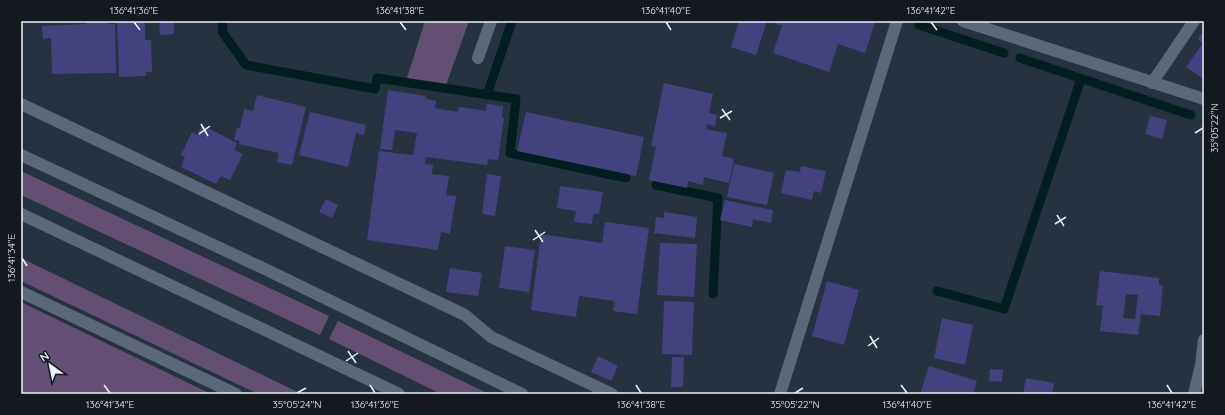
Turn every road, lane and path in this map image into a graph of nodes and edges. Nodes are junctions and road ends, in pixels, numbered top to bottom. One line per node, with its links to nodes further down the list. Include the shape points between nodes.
1 (490, 21): 5 (street)
2 (897, 21): 18 (street)
3 (963, 21): 6 (street)
4 (1194, 21): 6 (street)
5 (478, 58)
6 (1152, 82): 7 (street)
7 (1204, 99)
8 (21, 104): 17 (street, via 465,315 491,337)
9 (21, 155): 16 (street, via 267,270)
10 (21, 214): 15 (street)
11 (21, 292): 14 (street)
12 (1204, 340): 13 (street)
13 (1202, 365): 19 (street)
14 (236, 394)
15 (399, 394)
16 (522, 394)
17 (612, 394)
18 (780, 394)
19 (1194, 394)

